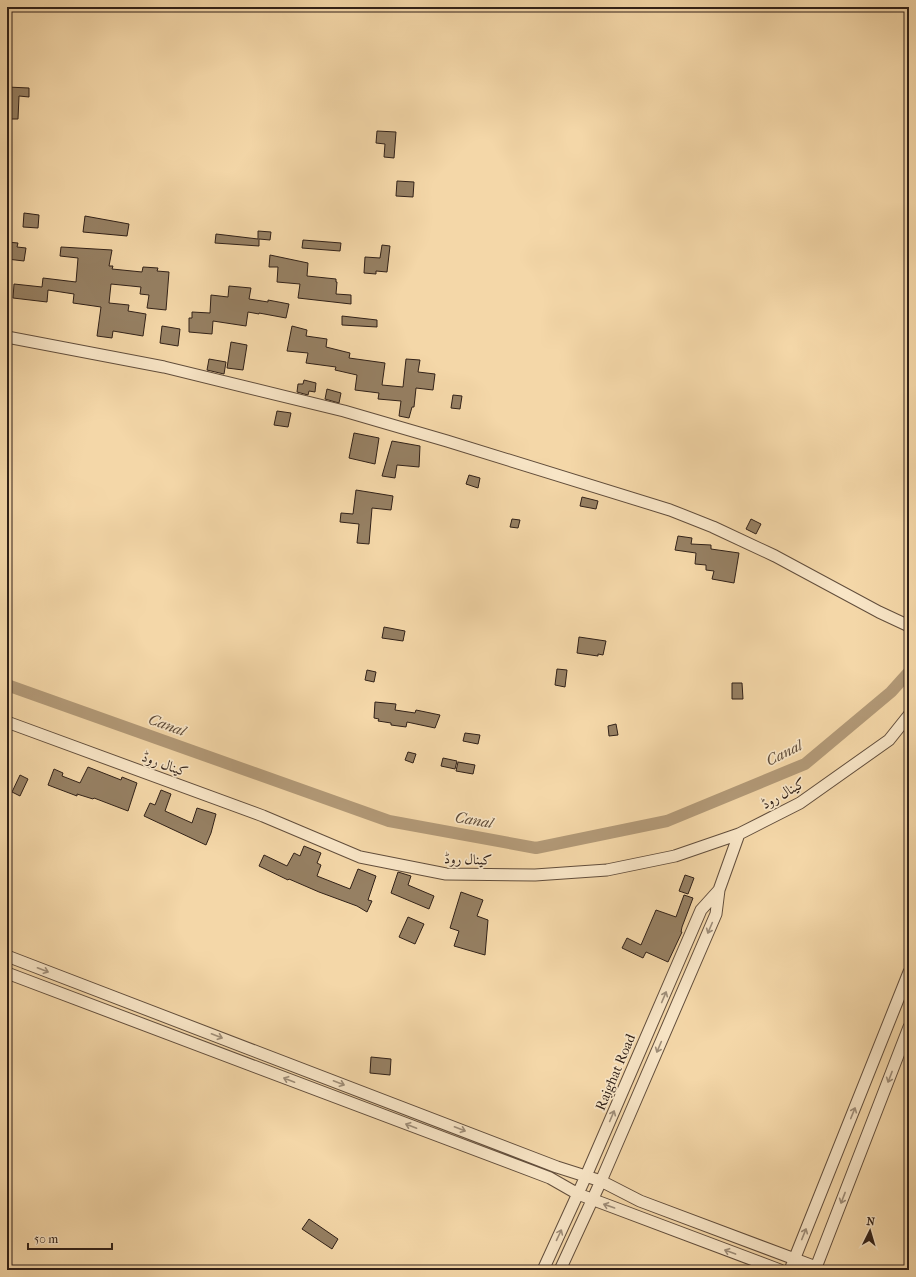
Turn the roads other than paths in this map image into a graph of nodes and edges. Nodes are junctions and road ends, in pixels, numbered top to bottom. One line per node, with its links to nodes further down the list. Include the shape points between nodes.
1 (7, 337): 2 (street, via 164,367 344,411 670,510 775,556)
2 (909, 626)
3 (909, 715): 5 (street, کینال روڈ, via 889,740 800,803)
4 (7, 722): 5 (street, کینال روڈ, via 263,816 360,857 446,874 535,875 607,870 675,856)
5 (739, 834): 6 (street, Rajghat Road)
6 (719, 890): 17 (street, Rajghat Road, one-way to 6, via 701,910); 18 (street, Rajghat Road, one-way to 18, via 716,914)
7 (7, 956): 10 (street, one-way to 10)
8 (909, 972): 23 (street, one-way to 8)
9 (7, 973): 13 (street)
10 (172, 1019): 11 (street); 13 (street)
11 (194, 1027): 14 (street); 15 (street, one-way to 15)
12 (909, 1027): 24 (street, one-way to 24)
13 (166, 1033): 14 (street)
14 (187, 1041): 16 (street, one-way to 14)
15 (522, 1152): 16 (street); 17 (street)
16 (517, 1166): 19 (street, via 550,1178)
17 (586, 1176): 18 (street); 19 (street, Rajghat Road)
18 (601, 1181): 20 (street, Rajghat Road); 21 (street, via 640,1201)
19 (578, 1194): 20 (street); 25 (street, Rajghat Road, one-way to 19)
20 (592, 1200): 22 (street, one-way to 20); 26 (street, Rajghat Road)
21 (713, 1229): 22 (street); 23 (street)
22 (709, 1244): 27 (street, one-way to 22)
23 (794, 1259): 24 (street); 28 (street)
24 (816, 1268)
25 (543, 1270)
26 (560, 1270)
27 (780, 1270)
28 (790, 1270)

